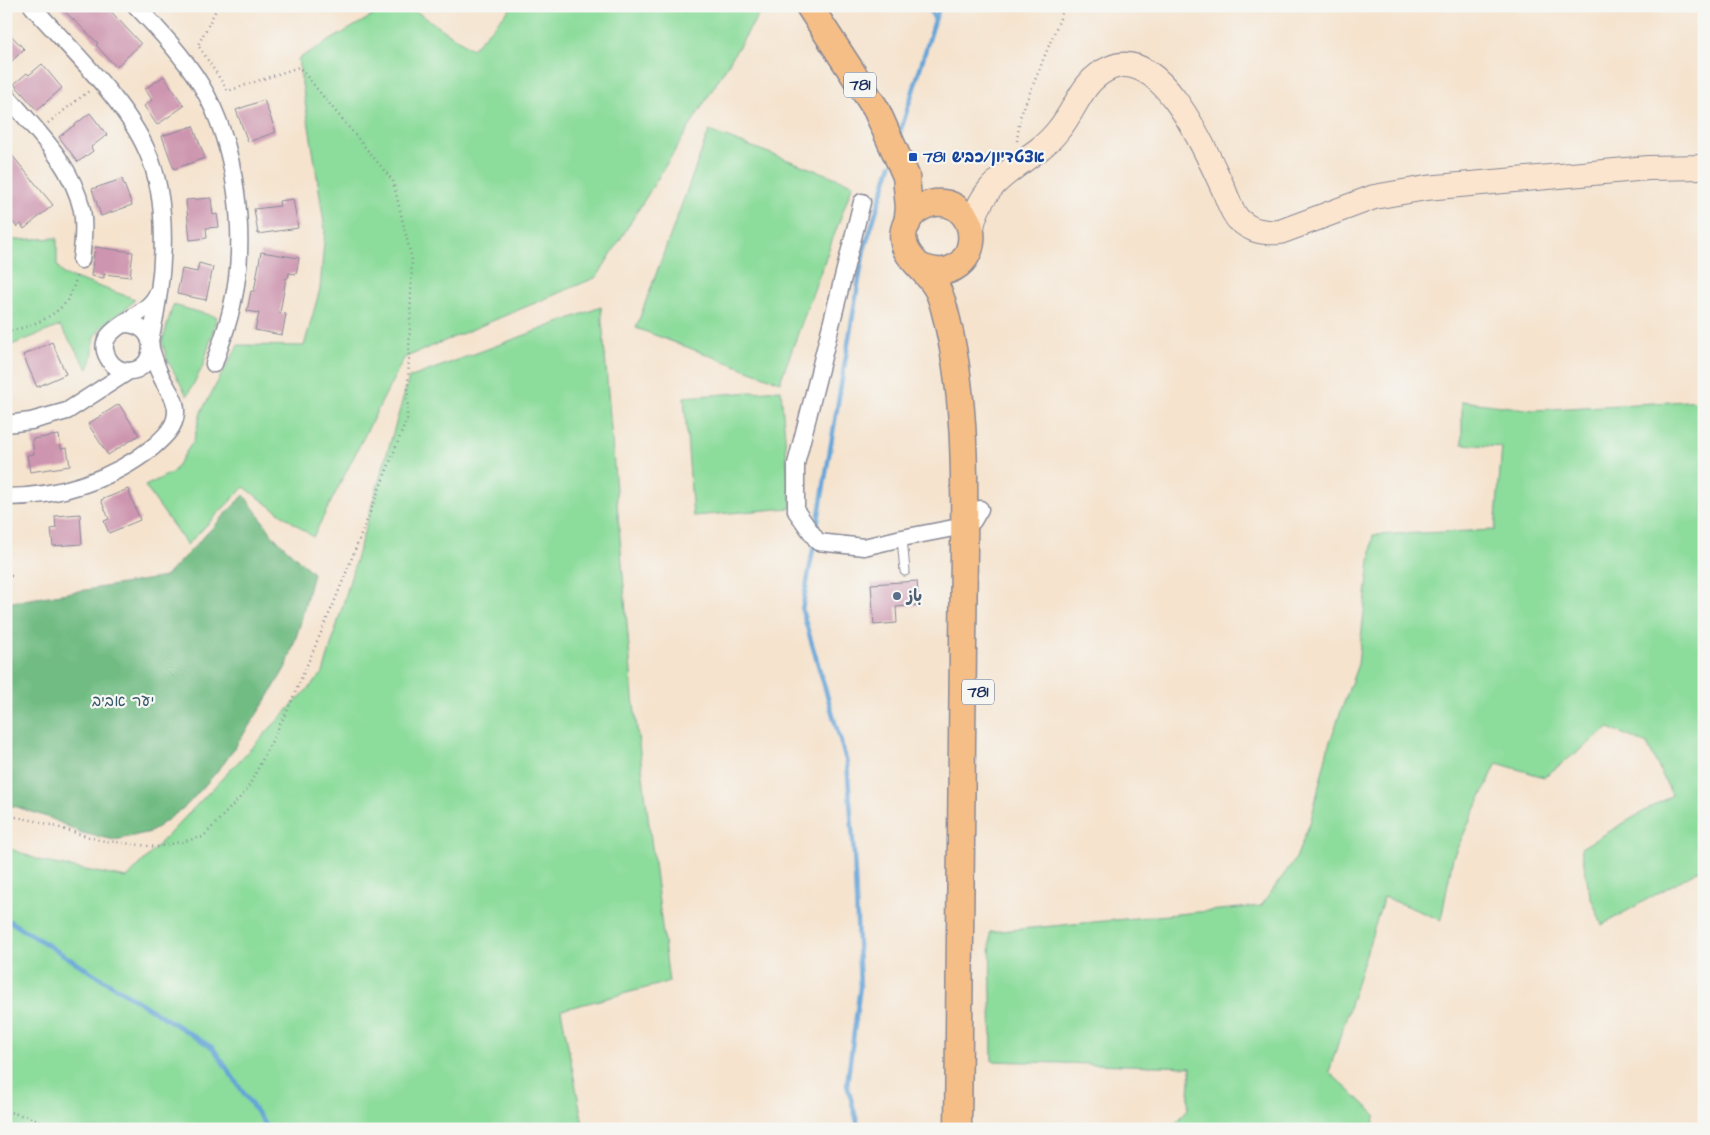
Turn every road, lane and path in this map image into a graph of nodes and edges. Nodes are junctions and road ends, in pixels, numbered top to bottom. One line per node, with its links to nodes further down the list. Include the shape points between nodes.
1 (136, 6): 25 (street, via 174,48 202,86 215,112 231,162 239,224 236,278 232,306)
2 (218, 6): 36 (path, via 198,45 228,91 299,67 393,181 412,260 407,419 288,709 247,790 203,837 157,847 99,840)
3 (810, 6): 11 (main road, 781, via 876,110)
4 (1065, 6): 9 (path, via 1020,116)
5 (33, 9): 6 (street)
6 (100, 82): 8 (path); 20 (street, via 138,133 153,169 162,214)
7 (6, 95): 8 (street)
8 (37, 132): 18 (street, via 70,177 77,196 82,212)
9 (1014, 165): 10 (main road, via 1045,145 1061,127 1077,98 1099,74 1118,65 1143,70 1163,85 1181,105 1237,218 1253,230 1265,233 1280,232 1374,197 1426,188 1648,168); 12 (main road)
10 (1704, 167)
11 (903, 168): 14 (main road, 781, via 918,186); 15 (main road, 781, via 908,192)
12 (994, 185): 14 (main road, via 962,202); 16 (main road, via 981,200)
13 (862, 202): 32 (street, via 796,464 796,511 818,542 864,548)
14 (944, 203): 15 (main road, via 924,205 915,211); 16 (main road, via 964,214)
15 (907, 224): 19 (main road, via 904,229 906,251)
16 (971, 232): 17 (main road)
17 (965, 259): 19 (main road, via 945,271); 31 (main road, 781, via 956,281 956,294 971,370 978,432)
18 (82, 260): 22 (path, via 67,301 43,319 21,329)
19 (922, 267): 31 (main road, 781, via 943,304 955,352)
20 (158, 290): 21 (street, via 151,303); 23 (street)
21 (124, 324): 23 (street, via 139,326); 24 (street, via 110,332 106,339)
22 (6, 331)
23 (151, 345): 26 (street, via 148,361); 27 (street, via 160,376)
24 (106, 355): 26 (street, via 115,367); 28 (street, via 100,378)
25 (214, 364)
26 (132, 370): 27 (street, via 148,376); 28 (street)
27 (172, 396): 30 (street, via 176,411 170,430 132,462 113,473 68,489)
28 (88, 398): 29 (street, via 67,411)
29 (6, 424)
30 (6, 497)
31 (972, 518): 32 (street); 39 (main road, 781); 40 (main road, 781)
32 (902, 538): 33 (lane)
33 (905, 571)
34 (6, 576): 35 (path)
35 (12, 576)
36 (6, 815)
37 (6, 1111): 38 (path, via 42,1121)
38 (39, 1129)
39 (958, 1129)
40 (974, 1129)

